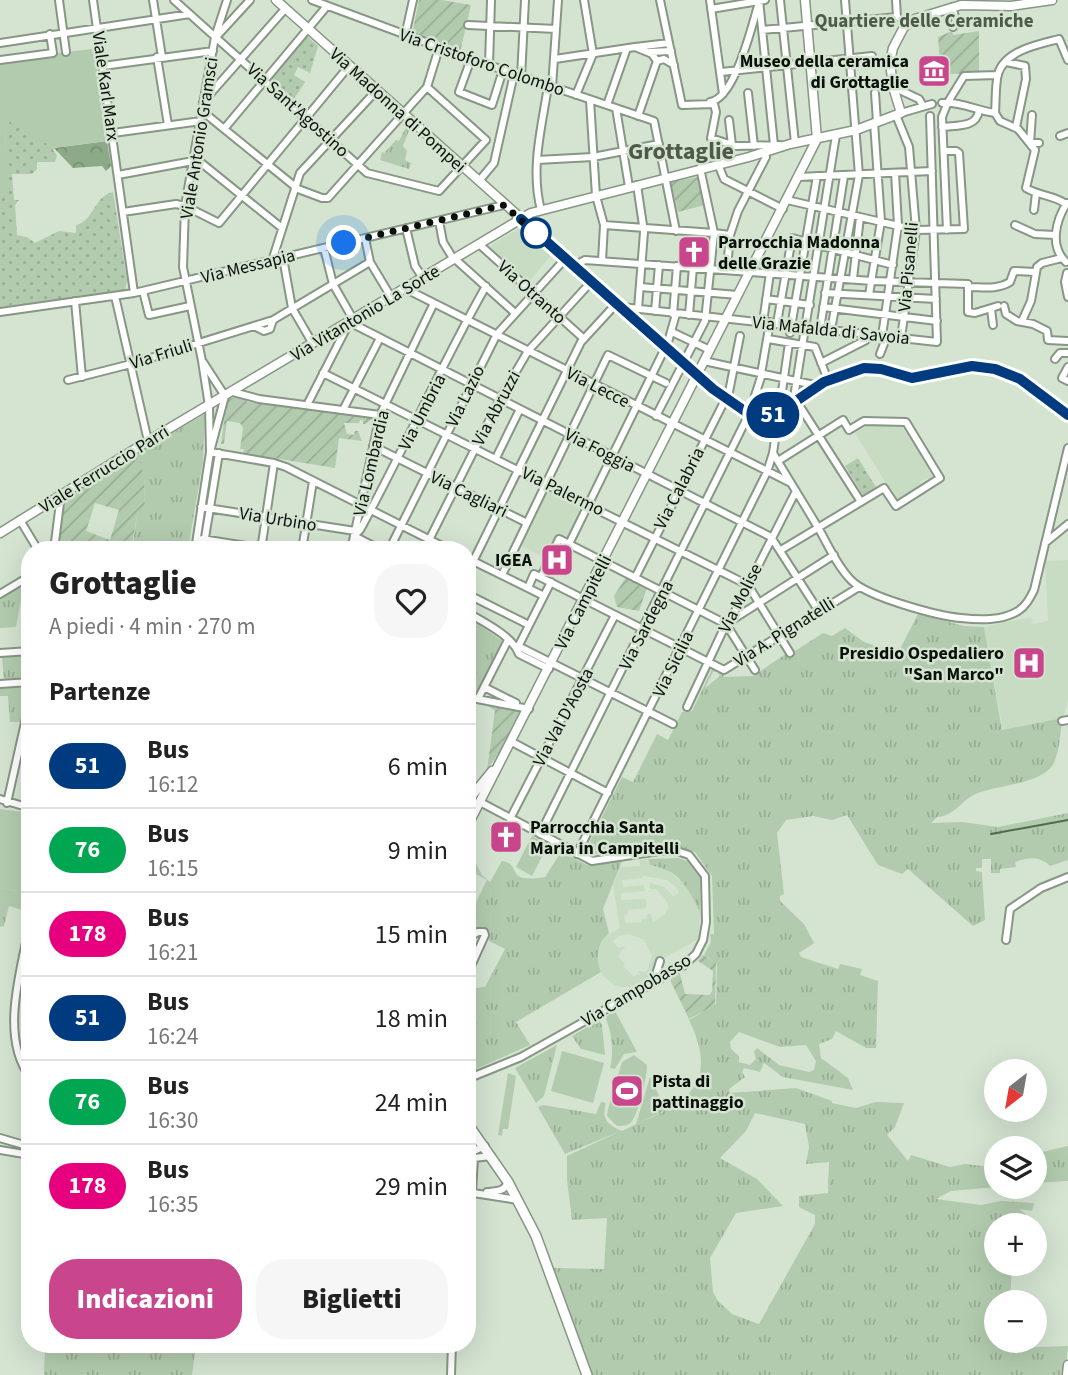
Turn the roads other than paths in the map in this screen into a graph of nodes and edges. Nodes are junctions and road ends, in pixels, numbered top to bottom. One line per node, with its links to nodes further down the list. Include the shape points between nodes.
1 (59, 0): 43 (street)
2 (93, 0): 36 (street, Viale Karl Marx)
3 (153, 0): 31 (street)
4 (174, 0): 30 (street, Via Sant'Agostino)
5 (226, 0): 46 (street, Viale Antonio Gramsci)
6 (250, 0): 46 (street)
7 (276, 0): 27 (street, Via Madonna di Pompei)
8 (340, 0): 29 (street)
9 (413, 0): 45 (street)
10 (491, 0): 35 (street)
11 (525, 0): 39 (street)
12 (558, 0): 41 (street)
13 (584, 0): 57 (street)
14 (660, 0): 49 (street)
15 (709, 0): 28 (street)
16 (761, 0): 28 (street); 42 (street); 77 (street)
17 (780, 0): 37 (street)
18 (805, 0): 34 (street)
19 (845, 0): 32 (street)
20 (895, 0): 32 (street, via 897,17)
21 (1052, 0): 24 (street)
22 (316, 1): 25 (street, Via Cristoforo Colombo)
23 (970, 3): 24 (street); 26 (street)
24 (1010, 3)
25 (327, 6): 29 (street, Via Cristoforo Colombo); 40 (street)
26 (952, 7): 38 (street); 83 (street, via 904,27 891,55)
27 (285, 9): 40 (street, Via Madonna di Pompei); 62 (street)
28 (711, 9): 78 (street)
29 (337, 10): 45 (street, Via Cristoforo Colombo)
30 (190, 14): 31 (street); 46 (street, Via Sant'Agostino)
31 (156, 19): 36 (street); 60 (street)
32 (848, 21): 34 (street); 61 (street)
33 (468, 25): 35 (street)
34 (808, 25): 37 (street); 69 (street)
35 (490, 26): 39 (street); 70 (street)
36 (97, 27): 43 (street); 73 (street, Viale Karl Marx)
37 (783, 27): 42 (street); 72 (street)
38 (953, 27)
39 (523, 28): 41 (street); 80 (street)
40 (308, 29): 74 (street, Via Madonna di Pompei); 81 (street)
41 (556, 29): 64 (street)
42 (762, 30): 75 (street)
43 (63, 32): 44 (street); 55 (street)
44 (50, 34): 47 (street); 59 (street, via 53,53)
45 (405, 36): 51 (street, Via Cristoforo Colombo)
46 (215, 37): 53 (street, Viale Antonio Gramsci); 62 (street, Via Sant'Agostino)
47 (19, 40): 48 (street); 59 (street)
48 (0, 43)
49 (668, 43): 50 (street); 54 (street)
50 (635, 47): 52 (street); 56 (street)
51 (439, 48): 63 (street, Via Cristoforo Colombo); 84 (street)
52 (626, 48): 57 (street); 97 (street)
53 (213, 51): 60 (street); 93 (street, Viale Antonio Gramsci)
54 (671, 51): 56 (street); 71 (street)
55 (66, 52)
56 (648, 52): 67 (street)
57 (593, 54): 64 (street); 90 (street)
58 (872, 56): 61 (street)
59 (22, 57): 66 (street)
60 (160, 57): 73 (street); 110 (street)
61 (851, 58): 69 (street); 114 (street)
62 (241, 59): 81 (street, Via Sant'Agostino); 93 (street)
63 (471, 59): 70 (street, Via Cristoforo Colombo); 86 (street)
64 (555, 59): 82 (street)
65 (1068, 60): 68 (street, via 1059,39 1033,46)
66 (0, 61)
67 (657, 61): 71 (street, via 664,59); 105 (street)
68 (1006, 62): 79 (street); 112 (street, via 1025,66)
69 (811, 63): 72 (street); 119 (street)
70 (489, 65): 76 (street, Via Cristoforo Colombo)
71 (674, 65): 94 (street, via 681,103)
72 (787, 65): 75 (street); 123 (street)
73 (103, 66): 116 (street, Viale Karl Marx)
74 (349, 66): 85 (street, Via Madonna di Pompei); 106 (street)
75 (767, 68): 77 (street); 127 (street)
76 (503, 70): 80 (street, Via Cristoforo Colombo); 86 (street, via 492,105)
77 (737, 70): 78 (street); 89 (street)
78 (721, 72): 89 (street)
79 (998, 74): 95 (street, via 967,75); 101 (street)
80 (517, 75): 82 (street, Via Cristoforo Colombo); 122 (street)
81 (265, 79): 106 (street, Via Sant'Agostino); 113 (street)
82 (550, 86): 90 (street, Via Cristoforo Colombo); 135 (street)
83 (892, 87): 96 (street); 103 (street)
84 (427, 88): 102 (street); 120 (street)
85 (377, 90): 102 (street, Via Madonna di Pompei); 121 (street)
86 (459, 92): 92 (street)
87 (748, 93): 129 (street)
88 (875, 93): 109 (street)
89 (723, 94): 94 (street)
90 (576, 95): 91 (street, Via Cristoforo Colombo)
91 (590, 100): 97 (street, Via Cristoforo Colombo); 132 (street)
92 (456, 101)
93 (203, 102): 99 (street, Viale Antonio Gramsci)
94 (709, 102): 128 (street, via 716,107 711,138)
95 (945, 103): 100 (street); 111 (street)
96 (928, 104): 103 (street); 141 (street)
97 (607, 105): 98 (street, Via Cristoforo Colombo)
98 (616, 108): 105 (street, Via Cristoforo Colombo); 130 (street)
99 (202, 111): 108 (street, Viale Antonio Gramsci); 113 (street)
100 (979, 111): 101 (street); 111 (street, via 973,123)
101 (995, 113): 112 (street, via 1000,121)
102 (404, 114): 138 (street); 139 (street, Via Madonna di Pompei)
103 (899, 114): 109 (street, Via Vitantonio La Sorte); 142 (street, Via Pisanelli)
104 (1032, 115): 124 (street)
105 (638, 116): 125 (street, Via Cristoforo Colombo, via 654,121)
106 (306, 117): 121 (street, Via Sant'Agostino); 136 (street)
107 (729, 120): 128 (street)
108 (201, 121): 110 (street); 134 (street, Viale Antonio Gramsci)
109 (876, 123): 114 (street, Via Vitantonio La Sorte); 146 (street)
110 (168, 125): 116 (street)
111 (942, 127): 131 (street)
112 (1016, 127): 124 (street)
113 (224, 129): 136 (street)
114 (856, 130): 117 (street, Via Vitantonio La Sorte); 147 (street)
115 (1068, 133): 118 (street)
116 (113, 134): 145 (street, Viale Karl Marx)
117 (836, 135): 119 (street, Via Vitantonio La Sorte); 149 (street)
118 (1060, 136)
119 (817, 139): 123 (street, Via Vitantonio La Sorte); 152 (street, Via Campitelli)
120 (486, 140): 122 (street); 139 (street)
121 (332, 141): 138 (street, Via Sant'Agostino); 154 (street, via 300,173)
122 (499, 143): 153 (street, via 494,163)
123 (792, 143): 127 (street); 129 (street, Via Vitantonio La Sorte)
124 (1030, 143): 126 (street); 157 (street, via 1035,153 1026,188)
125 (659, 144): 130 (street); 151 (street)
126 (1039, 144)
127 (774, 145): 129 (street)
128 (735, 146): 129 (street); 133 (street)
129 (753, 148): 133 (street, Via Vitantonio La Sorte); 156 (street, via 766,157)
130 (624, 150): 132 (street); 155 (street)
131 (944, 151): 182 (street); 182 (street, via 958,153 964,229)
132 (593, 157): 135 (street); 159 (street)
133 (745, 157): 137 (street, Via Vitantonio La Sorte)
134 (194, 159): 145 (street); 158 (street); 163 (street, Viale Antonio Gramsci)
135 (537, 160): 166 (street)
136 (267, 164): 154 (street); 158 (street)
137 (718, 164): 140 (street, Via Vitantonio La Sorte); 156 (street, via 724,179)
138 (359, 165): 139 (street, Via Sant'Agostino, via 378,177 439,191); 154 (street, via 328,198)
139 (462, 166): 153 (street, Via Madonna di Pompei)
140 (700, 168): 151 (street, Via Vitantonio La Sorte); 185 (street)
141 (932, 171): 142 (street); 184 (street)
142 (911, 172): 144 (street); 181 (street, Via Pisanelli)
143 (107, 173): 145 (street)
144 (895, 173): 146 (street); 176 (street)
145 (118, 174): 168 (street, Viale Karl Marx)
146 (877, 174): 147 (street); 174 (street)
147 (859, 175): 150 (street); 170 (street)
148 (817, 176): 149 (street); 152 (street); 164 (street)
149 (830, 176): 150 (street); 165 (street)
150 (844, 176): 169 (street)
151 (666, 177): 155 (street, Via Vitantonio La Sorte); 183 (street)
152 (798, 177): 161 (street, Via Campitelli)
153 (479, 181): 162 (street, Via Madonna di Pompei)
154 (294, 186): 178 (street)
155 (633, 186): 159 (street, Via Vitantonio La Sorte); 180 (street)
156 (748, 192): 161 (street); 186 (street)
157 (1036, 193): 160 (street); 167 (street)
158 (243, 195): 163 (street, via 219,223); 178 (street)
159 (596, 196): 166 (street, Via Vitantonio La Sorte); 175 (street)
160 (1067, 203): 187 (street)
161 (785, 204): 164 (street); 212 (street, Via Campitelli)
162 (504, 205): 172 (street, Via Madonna di Pompei); 173 (street, Via Messapia)
163 (185, 206): 168 (street); 225 (street, Viale Antonio Gramsci)
164 (812, 206): 165 (street); 189 (street)
165 (825, 209): 169 (street); 191 (street)
166 (541, 210): 172 (street, Via Vitantonio La Sorte)
167 (1034, 210)
168 (123, 212): 240 (street, Viale Karl Marx)
169 (838, 212): 170 (street); 193 (street)
170 (851, 215): 171 (street); 194 (street)
171 (860, 217): 174 (street); 195 (street)
172 (521, 219): 190 (street, Via Vitantonio La Sorte); 198 (street, Via Madonna di Pompei)
173 (439, 220): 179 (street, Via Messapia); 197 (street, via 443,242)
174 (881, 222): 176 (street); 202 (street)
175 (604, 225): 180 (street); 201 (street)
176 (898, 225): 181 (street); 206 (street)
177 (1015, 225): 187 (street)
178 (282, 228): 200 (street)
179 (406, 228): 188 (street, Via Messapia); 220 (street, via 415,266)
180 (644, 228): 183 (street); 204 (street)
181 (916, 230): 184 (street); 227 (street, Via Pisanelli)
182 (947, 230): 184 (street)
183 (676, 231): 185 (street)
184 (935, 231): 229 (street)
185 (714, 233): 186 (street); 210 (street)
186 (730, 234): 211 (street)
187 (1055, 235): 199 (street)
188 (365, 238): 192 (street, Via Messapia); 203 (street)
189 (806, 242): 191 (street); 215 (street, via 792,238); 217 (street)
190 (479, 244): 197 (street, Via Vitantonio La Sorte); 241 (street, Via Otranto)
191 (819, 246): 193 (street); 218 (street)
192 (324, 248): 196 (street, Via Messapia); 228 (street)
193 (833, 249): 194 (street); 219 (street)
194 (844, 253): 195 (street); 221 (street)
195 (856, 255): 202 (street); 222 (street)
196 (283, 258): 200 (street, Via Messapia); 263 (street)
197 (455, 259): 220 (street, Via Vitantonio La Sorte); 230 (street)
198 (565, 259): 207 (street, Via Madonna di Pompei); 241 (street, Via Lazio)
199 (1065, 260): 213 (street, via 1039,264); 216 (street)
200 (272, 261): 225 (street, Via Messapia)
201 (602, 261): 204 (street); 207 (street, via 585,260)
202 (875, 261): 206 (street); 223 (street)
203 (370, 262): 228 (street, Via Friuli); 247 (street)
204 (643, 264): 205 (street); 232 (street)
205 (659, 265): 208 (street); 233 (street)
206 (892, 265): 224 (street)
207 (574, 266): 226 (street, Via Madonna di Pompei)
208 (677, 266): 209 (street); 236 (street)
209 (693, 267): 210 (street); 238 (street)
210 (711, 267): 211 (street); 239 (street)
211 (727, 268): 212 (street)
212 (750, 271): 214 (street); 244 (street, Via Campitelli)
213 (1035, 272): 234 (street, via 1014,271 1007,285); 277 (street, via 1031,301)
214 (770, 273): 215 (street); 251 (street)
215 (786, 274): 217 (street); 254 (street)
216 (1068, 274): 250 (street)
217 (800, 275): 218 (street); 256 (street)
218 (814, 276): 219 (street); 258 (street)
219 (828, 277): 221 (street); 242 (street)
220 (423, 278): 235 (street, Via Vitantonio La Sorte)
221 (841, 278): 222 (street); 243 (street)
222 (853, 279): 223 (street)
223 (872, 281): 224 (street); 245 (street)
224 (890, 281): 227 (street); 248 (street)
225 (185, 282): 237 (street, Via Messapia); 259 (street, Viale Antonio Gramsci)
226 (591, 282): 257 (street, Via Madonna di Pompei); 271 (street, Via Abruzzi)
227 (908, 283): 229 (street); 249 (street, Via Pisanelli)
228 (333, 284): 263 (street, Via Friuli); 278 (street)
229 (936, 285): 231 (street); 252 (street)
230 (486, 286): 267 (street); 274 (street, Via Umbria)
231 (968, 286): 234 (street); 261 (street, via 968,312)
232 (640, 287): 233 (street); 264 (street)
233 (657, 288): 236 (street); 265 (street)
234 (994, 288): 261 (street)
235 (406, 289): 247 (street, Via Vitantonio La Sorte); 255 (street, Via Lecce)
236 (674, 290): 238 (street); 268 (street)
237 (143, 291): 240 (street, Via Messapia); 259 (street, via 149,315)
238 (691, 291): 239 (street); 269 (street)
239 (708, 292): 244 (street); 272 (street)
240 (134, 293): 246 (street, Via Messapia)
241 (533, 293): 267 (street, Via Lazio); 271 (street, Via Otranto)
242 (825, 293): 243 (street); 260 (street)
243 (838, 294): 245 (street); 262 (street)
244 (738, 295): 275 (street, Via Campitelli)
245 (869, 295): 248 (street)
246 (114, 296): 253 (street, Via Messapia); 314 (street)
247 (391, 297): 278 (street, Via Vitantonio La Sorte)
248 (888, 297): 249 (street); 270 (street)
249 (907, 297): 252 (street); 273 (street, Via Pisanelli)
250 (1068, 297)
251 (766, 299): 254 (street); 279 (street)
252 (936, 299): 276 (street)
253 (75, 301): 266 (street, Via Messapia); 323 (street)
254 (782, 301): 256 (street); 279 (street)
255 (435, 303): 274 (street, Via Lecce); 306 (street, Via Lombardia)
256 (796, 303): 258 (street); 280 (street)
257 (618, 305): 264 (street, Via Mafalda di Savoia); 294 (street); 303 (street, Via Madonna di Pompei)
258 (810, 305): 282 (street)
259 (190, 306): 299 (street, Viale Antonio Gramsci)
260 (823, 307): 262 (street); 283 (street)
261 (997, 307): 277 (street); 281 (street)
262 (835, 308): 270 (street); 284 (street)
263 (292, 309): 299 (street, Via Friuli, via 273,320); 300 (street)
264 (638, 309): 265 (street, Via Mafalda di Savoia)
265 (655, 311): 268 (street, Via Mafalda di Savoia)
266 (0, 312)
267 (515, 313): 288 (street, Via Lazio)
268 (674, 314): 269 (street, Via Mafalda di Savoia); 285 (street)
269 (689, 315): 272 (street, Via Mafalda di Savoia)
270 (885, 315): 273 (street); 291 (street)
271 (559, 316): 294 (street, Via Otranto); 305 (street, Via Abruzzi)
272 (706, 317): 275 (street, Via Mafalda di Savoia); 297 (street)
273 (904, 317): 276 (street); 293 (street, Via Pisanelli)
274 (467, 320): 288 (street, Via Lecce); 317 (street, Via Umbria)
275 (726, 320): 279 (street, Via Mafalda di Savoia); 304 (street, Via Campitelli)
276 (937, 321): 293 (street, Via Mafalda di Savoia, via 937,342)
277 (1022, 321): 296 (street, via 1047,331 1048,340)
278 (351, 322): 287 (street, Via Vitantonio La Sorte); 292 (street, Via Foggia); 301 (street)
279 (770, 323): 280 (street, Via Mafalda di Savoia); 295 (street, Via Sardegna)
280 (792, 325): 282 (street, Via Mafalda di Savoia); 286 (street)
281 (993, 325)
282 (806, 327): 283 (street, Via Mafalda di Savoia); 302 (street)
283 (820, 329): 284 (street, Via Mafalda di Savoia)
284 (831, 330): 289 (street, Via Mafalda di Savoia)
285 (672, 331): 297 (street); 303 (street)
286 (790, 333)
287 (330, 334): 300 (street, Via Vitantonio La Sorte); 301 (street)
288 (497, 334): 305 (street, Via Lecce); 330 (street, Via Lazio)
289 (870, 334): 291 (street, Via Mafalda di Savoia); 313 (street)
290 (740, 336): 316 (street, Via Calabria)
291 (885, 336): 293 (street, Via Mafalda di Savoia); 308 (street)
292 (380, 338): 306 (street, Via Foggia); 334 (street)
293 (901, 338)
294 (584, 339): 318 (street)
295 (768, 339): 298 (street); 320 (street, Via Sardegna)
296 (1068, 341)
297 (694, 342): 304 (street); 312 (street)
298 (789, 342): 302 (street); 324 (street, Via Sicilia)
299 (198, 343): 310 (street, Viale Antonio Gramsci); 314 (street, Via Friuli)
300 (313, 344): 331 (street, Via Vitantonio La Sorte)
301 (337, 345): 319 (street)
302 (803, 345): 313 (street, via 815,347); 327 (street)
303 (665, 347): 312 (street, Via Madonna di Pompei); 322 (street)
304 (710, 350): 311 (street, Via Campitelli)
305 (528, 351): 318 (street, Via Lecce); 337 (street, Via Abruzzi)
306 (410, 353): 317 (street, Via Foggia); 340 (street, Via Lombardia)
307 (1068, 353): 309 (street, via 1060,352)
308 (880, 354)
309 (1055, 359)
310 (202, 361): 335 (street, Viale Antonio Gramsci); 342 (street, Viale Antonio Gramsci)
311 (704, 361): 316 (street); 321 (street, Via Campitelli)
312 (683, 363): 321 (street, Via Madonna di Pompei); 350 (street)
313 (821, 363): 326 (street)
314 (131, 364): 323 (street, Via Friuli); 358 (street)
315 (1068, 367): 328 (street, via 1062,378)
316 (734, 368): 320 (street); 338 (street, Via Calabria)
317 (443, 370): 330 (street, Via Foggia); 351 (street, Via Umbria)
318 (567, 371): 332 (street, Via Lecce); 352 (street)
319 (323, 373): 334 (street, Via Palermo); 341 (street)
320 (761, 374): 324 (street); 346 (street, Via Sardegna)
321 (697, 375): 338 (street, Via Madonna di Pompei); 353 (street, Via Campitelli)
322 (651, 376): 329 (street); 332 (street, via 608,355); 343 (street)
323 (82, 377): 325 (street, Via Friuli)
324 (783, 379): 327 (street); 347 (street, Via Sicilia)
325 (68, 380)
326 (828, 380): 333 (street); 349 (street, via 864,368 912,378 985,367 1020,379)
327 (796, 381): 333 (street); 339 (street)
328 (1068, 381)
329 (666, 383)
330 (471, 384): 337 (street, Via Foggia); 354 (street, Via Lazio)
331 (245, 385): 335 (street, Via Vitantonio La Sorte); 336 (street)
332 (594, 385): 343 (street, Via Lecce); 355 (street)
333 (819, 386): 339 (street)
334 (354, 388): 340 (street, Via Palermo); 345 (street)
335 (229, 394): 336 (street); 342 (street, Via Vitantonio La Sorte); 362 (street, Viale Antonio Gramsci)
336 (252, 397): 341 (street)
337 (500, 399): 344 (street, Via Foggia); 360 (street, Via Abruzzi)
338 (724, 399): 346 (street, Via Madonna di Pompei); 357 (street, Via Calabria)
339 (796, 402): 347 (street); 356 (street)
340 (384, 403): 348 (street, Via Lombardia); 351 (street, Via Palermo)
341 (307, 405): 345 (street)
342 (209, 406): 358 (street, Viale Ferruccio Parri); 362 (street, Viale Antonio Gramsci)
343 (636, 407): 350 (street, Via Lecce); 366 (street)
344 (520, 409): 352 (street, Via Foggia); 368 (street)
345 (343, 410): 348 (street)
346 (749, 414): 347 (street); 364 (street, Via Sardegna)
347 (777, 414): 365 (street, Via Sicilia)
348 (380, 415): 359 (street, Via Lombardia)
349 (1068, 415)
350 (656, 416): 353 (street, Via Lecce)
351 (418, 419): 354 (street, Via Palermo); 367 (street, Via Umbria)
352 (542, 421): 355 (street, Via Foggia); 371 (street)
353 (671, 424): 357 (street, Via Lecce); 374 (street, Via Campitelli)
354 (447, 434): 360 (street, Via Palermo); 373 (street, Via Lazio)
355 (570, 435): 366 (street, Via Foggia); 376 (street)
356 (818, 436): 369 (street); 382 (street); 382 (street, via 842,420 849,430 864,421 906,422 940,478 896,506 884,488)
357 (703, 440): 364 (street, Via Lecce); 379 (street, Via Calabria)
358 (148, 441): 381 (street, Viale Ferruccio Parri)
359 (373, 446): 367 (street, Via Cagliari); 385 (street, Via Lombardia)
360 (475, 447): 368 (street, Via Palermo); 378 (street, Via Abruzzi)
361 (1068, 448): 416 (street)
362 (210, 452): 363 (street); 386 (street, Viale Antonio Gramsci)
363 (219, 453): 370 (street); 387 (street)
364 (730, 453): 372 (street, Via Lecce); 384 (street, Via Sardegna)
365 (773, 453): 369 (street); 372 (street, Via Sicilia)
366 (612, 455): 374 (street, Via Foggia); 383 (street)
367 (398, 458): 373 (street, Via Cagliari); 389 (street, Via Umbria)
368 (496, 458): 371 (street, Via Palermo)
369 (778, 461): 377 (street)
370 (274, 463): 375 (street); 390 (street)
371 (518, 469): 376 (street, Via Palermo); 388 (street)
372 (767, 472): 377 (street, Via Lecce); 393 (street, Via Sicilia)
373 (427, 473): 378 (street, Via Cagliari); 397 (street, Via Lazio)
374 (647, 473): 379 (street, Via Foggia); 392 (street, Via Campitelli)
375 (313, 481): 385 (street); 395 (street)
376 (546, 483): 383 (street, Via Palermo); 394 (street)
377 (791, 483): 380 (street)
378 (455, 487): 388 (street, Via Cagliari); 405 (street, Via Abruzzi)
379 (679, 490): 384 (street, Via Foggia); 401 (street, Via Calabria)
380 (796, 491): 398 (street); 402 (street, Via Molise)
381 (61, 495): 391 (street, Viale Ferruccio Parri); 407 (street)
382 (861, 502): 398 (street)
383 (588, 504): 392 (street, Via Palermo); 417 (street)
384 (705, 504): 393 (street, Via Foggia); 420 (street, Via Sardegna)
385 (360, 505): 389 (street); 400 (street, Via Lombardia)
386 (201, 507): 387 (street, Via Urbino); 403 (street, Viale Antonio Gramsci)
387 (210, 509): 390 (street, Via Urbino); 404 (street)
388 (499, 509): 394 (street, Via Cagliari); 419 (street)
389 (371, 510): 397 (street); 400 (street, Via Umbria)
390 (266, 518): 395 (street, Via Urbino); 410 (street)
391 (20, 520): 399 (street, Viale Ferruccio Parri); 406 (street)
392 (624, 521): 401 (street, Via Palermo); 423 (street, Via Campitelli)
393 (743, 522): 402 (street, Via Foggia); 424 (street, Via Sicilia)
394 (527, 523): 425 (street)
395 (305, 524): 400 (street, Via Urbino); 411 (street)
396 (1068, 524): 416 (street)
397 (401, 525): 405 (street); 414 (street, Via Lazio)
398 (819, 528): 418 (street); 421 (street)
399 (0, 533)
400 (354, 533): 412 (street, Via Lombardia); 413 (street, Via Urbino)
401 (655, 537): 420 (street, Via Palermo); 428 (street, Via Calabria)
402 (771, 537): 418 (street, Via Foggia); 431 (street, Via Molise)
403 (196, 538): 404 (street); 408 (street, Viale Antonio Gramsci)
404 (204, 539): 409 (street)
405 (429, 539): 415 (street)
406 (33, 541)
407 (55, 541)
408 (196, 541)
409 (216, 541)
410 (263, 541)
411 (303, 541)
412 (353, 541)
413 (367, 541)
414 (393, 541)
415 (433, 541)
416 (1045, 543): 432 (street, via 1030,599 1018,611 999,618 958,618)
417 (569, 544): 423 (street); 426 (street, via 559,539)
418 (781, 550): 427 (street, Via Foggia)
419 (476, 551)
420 (682, 551): 424 (street, Via Palermo); 434 (street, Via Sardegna)
421 (834, 555): 427 (street); 432 (street)
422 (476, 562): 425 (street)
423 (603, 562): 428 (street); 438 (street, Via Campitelli)
424 (719, 570): 431 (street, Via Palermo); 440 (street, Via Sicilia)
425 (502, 575): 433 (street)
426 (541, 577): 430 (street); 433 (street, via 534,574)
427 (797, 577): 439 (street); 441 (street, Via Foggia)
428 (635, 578): 434 (street)
429 (21, 581): 435 (street)
430 (551, 582): 436 (street); 438 (street)
431 (748, 585): 439 (street, Via Palermo); 444 (street, Via Molise)
432 (859, 587): 441 (street, Via A. Pignatelli)
433 (528, 588): 436 (street)
434 (662, 591): 440 (street); 446 (street, Via Sardegna)
435 (0, 594)
436 (544, 596): 445 (street)
437 (476, 598): 445 (street)
438 (585, 599): 442 (street); 456 (street, Via Campitelli)
439 (759, 602): 444 (street); 447 (street, Via Palermo)
440 (699, 610): 444 (street); 449 (street, Via Sicilia)
441 (818, 611): 447 (street, Via A. Pignatelli)
442 (615, 615): 446 (street); 458 (street, Via Val D'Aosta)
443 (476, 618): 448 (street)
444 (728, 623): 454 (street); 455 (street, Via Molise)
445 (529, 625): 450 (street)
446 (643, 629): 449 (street); 462 (street, Via Sardegna)
447 (780, 635): 453 (street, Via Palermo); 454 (street, Via A. Pignatelli)
448 (508, 640): 450 (street); 461 (street)
449 (681, 648): 455 (street); 466 (street, Via Sicilia)
450 (517, 649): 456 (street, via 519,654)
451 (21, 652): 452 (street)
452 (0, 653)
453 (790, 653)
454 (746, 655): 455 (street, Via A. Pignatelli, via 724,670); 457 (street)
455 (709, 662): 465 (street, Via Molise)
456 (551, 666): 458 (street); 464 (street, Via Campitelli)
457 (755, 670)
458 (583, 678): 462 (street); 470 (street, Via Val D'Aosta)
459 (21, 683): 460 (street)
460 (0, 684)
461 (484, 687): 463 (street); 464 (street)
462 (611, 693): 466 (street); 472 (street, Via Sardegna)
463 (478, 699): 464 (street)
464 (525, 707): 469 (street, Via Campitelli)
465 (687, 707)
466 (649, 712): 467 (street); 474 (street, Via Sicilia)
467 (673, 724)
468 (21, 740): 476 (street)
469 (512, 741): 470 (street); 471 (street, Via Campitelli)
470 (542, 757): 472 (street); 480 (street, Via Val D'Aosta)
471 (499, 763): 473 (street); 478 (street, Via Campitelli)
472 (570, 773): 474 (street); 481 (street, Via Sardegna)
473 (476, 792)
474 (608, 793): 482 (street, Via Sicilia)
475 (0, 799): 476 (street)
476 (7, 803): 477 (street)
477 (21, 806)
478 (478, 806): 479 (street, Via Campitelli); 480 (street, Via Campobasso)
479 (476, 810)
480 (510, 819): 481 (street, Via Campobasso)
481 (540, 834): 482 (street, Via Campobasso)
482 (577, 854): 489 (street, Via Campobasso, via 592,860 677,851 690,855 699,865 706,890 703,940 683,966)
483 (1068, 877): 485 (street, via 1010,909)
484 (476, 933): 486 (street, via 485,935)
485 (1006, 940)
486 (476, 955)
487 (660, 961): 489 (street)
488 (21, 973): 490 (street, via 8,1020)
489 (653, 983): 491 (street, Via Campobasso, via 559,1040)
490 (21, 1065)
491 (476, 1075)
492 (476, 1134): 495 (main road)
493 (0, 1138): 494 (street)
494 (21, 1144)
495 (485, 1146): 497 (street); 500 (main road)
496 (0, 1150): 498 (street)
497 (476, 1152)
498 (21, 1154)
499 (476, 1156): 500 (street)
500 (491, 1156): 501 (main road)
501 (508, 1182): 502 (street, via 501,1191); 504 (main road)
502 (476, 1192)
503 (476, 1193): 504 (street)
504 (519, 1200): 508 (main road)
505 (452, 1353): 507 (street)
506 (1068, 1365): 509 (street)
507 (451, 1375)
508 (587, 1375)
509 (1067, 1375)

